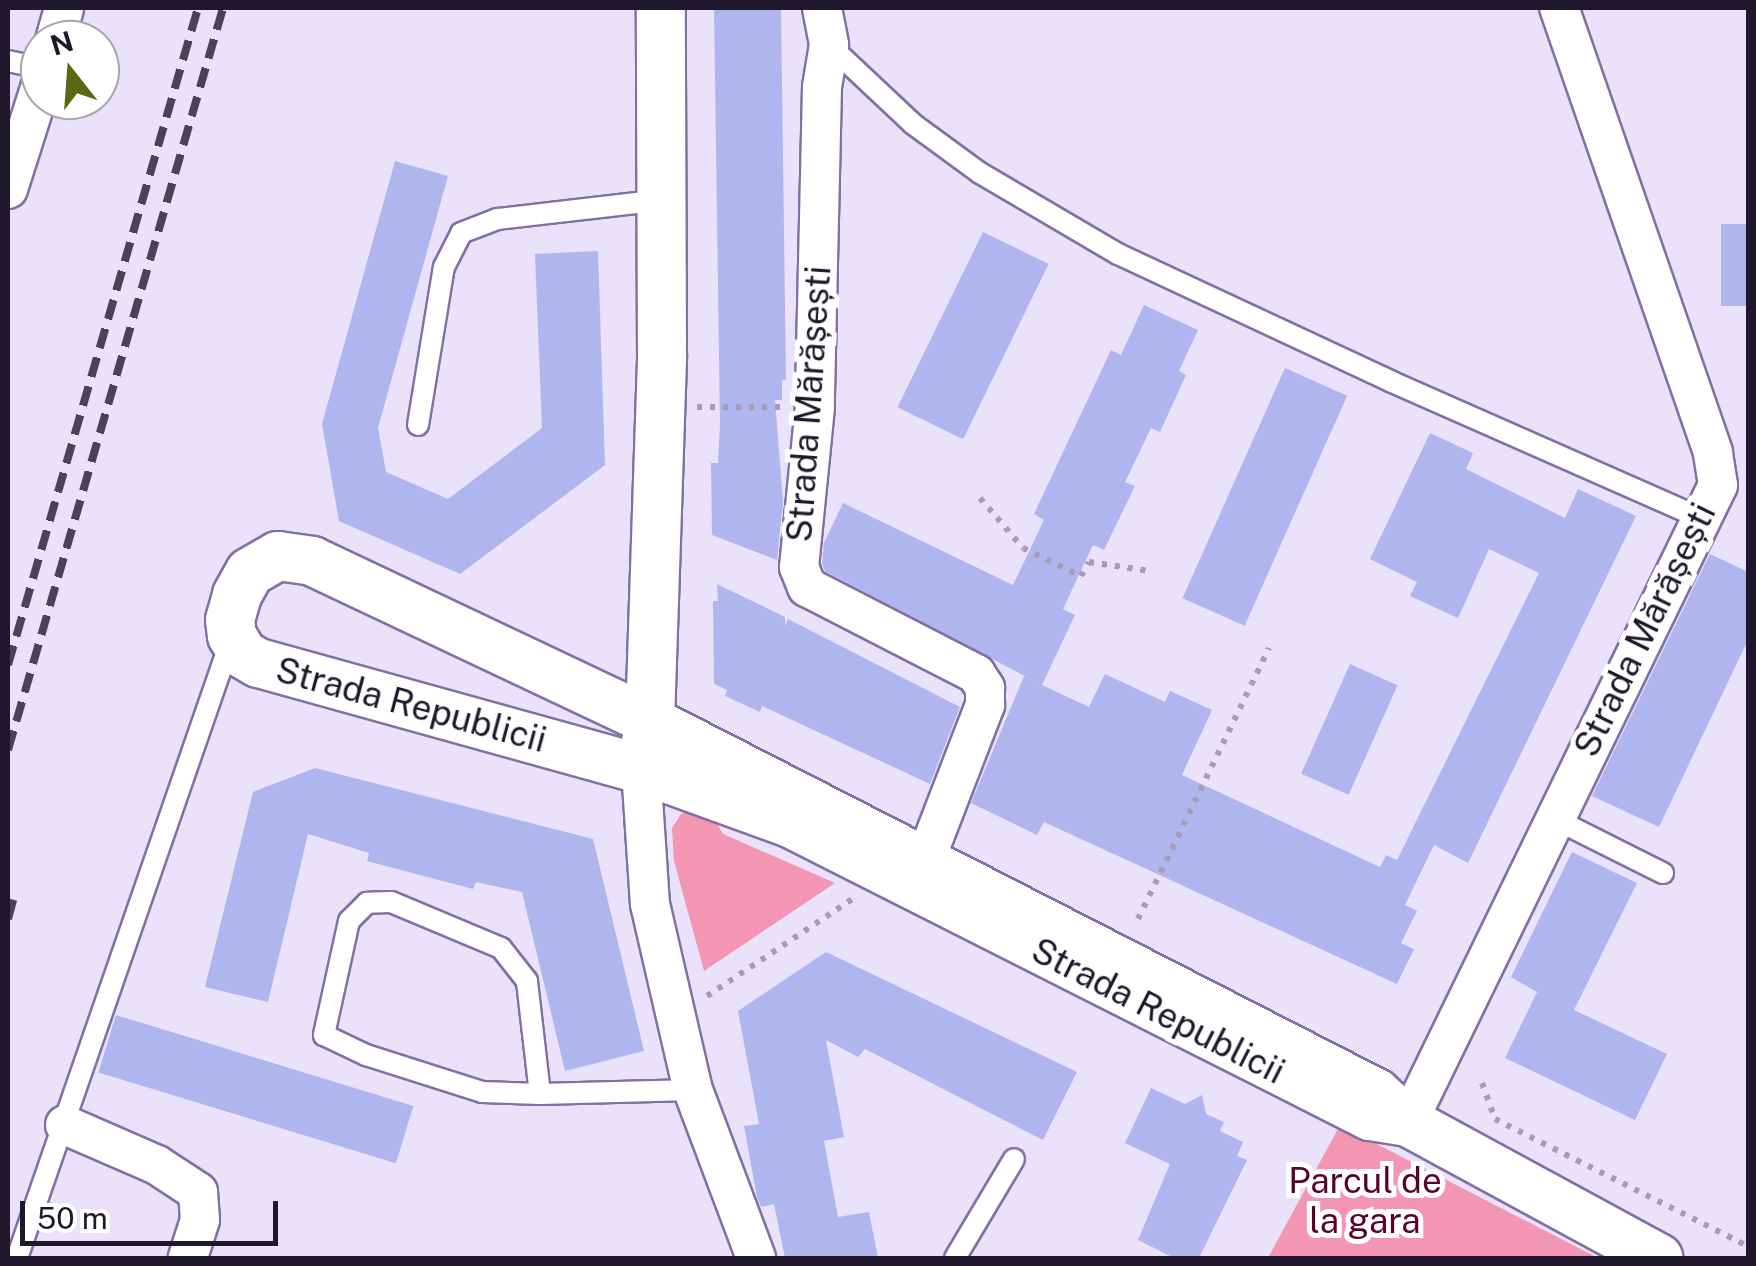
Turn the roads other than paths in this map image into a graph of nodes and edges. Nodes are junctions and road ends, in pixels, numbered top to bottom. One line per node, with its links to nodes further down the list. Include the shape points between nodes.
1 (661, 8): 7 (street)
2 (822, 8): 4 (street, Strada Mărășești)
3 (1558, 8): 9 (street, Strada Mărășești, via 1713,452)
4 (829, 45): 9 (lane, via 913,124 980,173 1118,254 1376,374); 14 (street, Strada Mărășești, via 822,88 815,407 798,566 807,587 976,674 985,688 985,705)
5 (30, 120): 6 (street)
6 (8, 190)
7 (664, 200): 8 (lane, via 498,219 461,233 444,266); 11 (street)
8 (418, 424)
9 (1722, 496): 13 (street, Strada Mărășești)
10 (232, 636): 11 (street, Strada Republicii, via 237,595 250,572 278,556 312,561); 12 (street, Strada Republicii, via 242,654 258,663); 19 (lane)
11 (650, 721): 12 (street); 14 (street, Strada Republicii)
12 (640, 768): 16 (street, via 650,904); 18 (street, Strada Republicii, via 790,823 1370,1116)
13 (1553, 818): 15 (lane); 18 (street, Strada Mărășești)
14 (924, 863): 18 (street, Strada Republicii, via 1376,1093)
15 (1663, 873)
16 (693, 1090): 17 (lane); 23 (street)
17 (540, 1094): 17 (lane, via 527,981 501,948 391,902 367,903 349,921 324,1035 482,1092)
18 (1408, 1122): 25 (street, Strada Republicii)
19 (65, 1125): 21 (lane); 22 (street, via 157,1165 198,1192 200,1220)
20 (1014, 1159): 24 (lane)
21 (18, 1258)
22 (188, 1258)
23 (756, 1258)
24 (955, 1258)
25 (1658, 1258)

